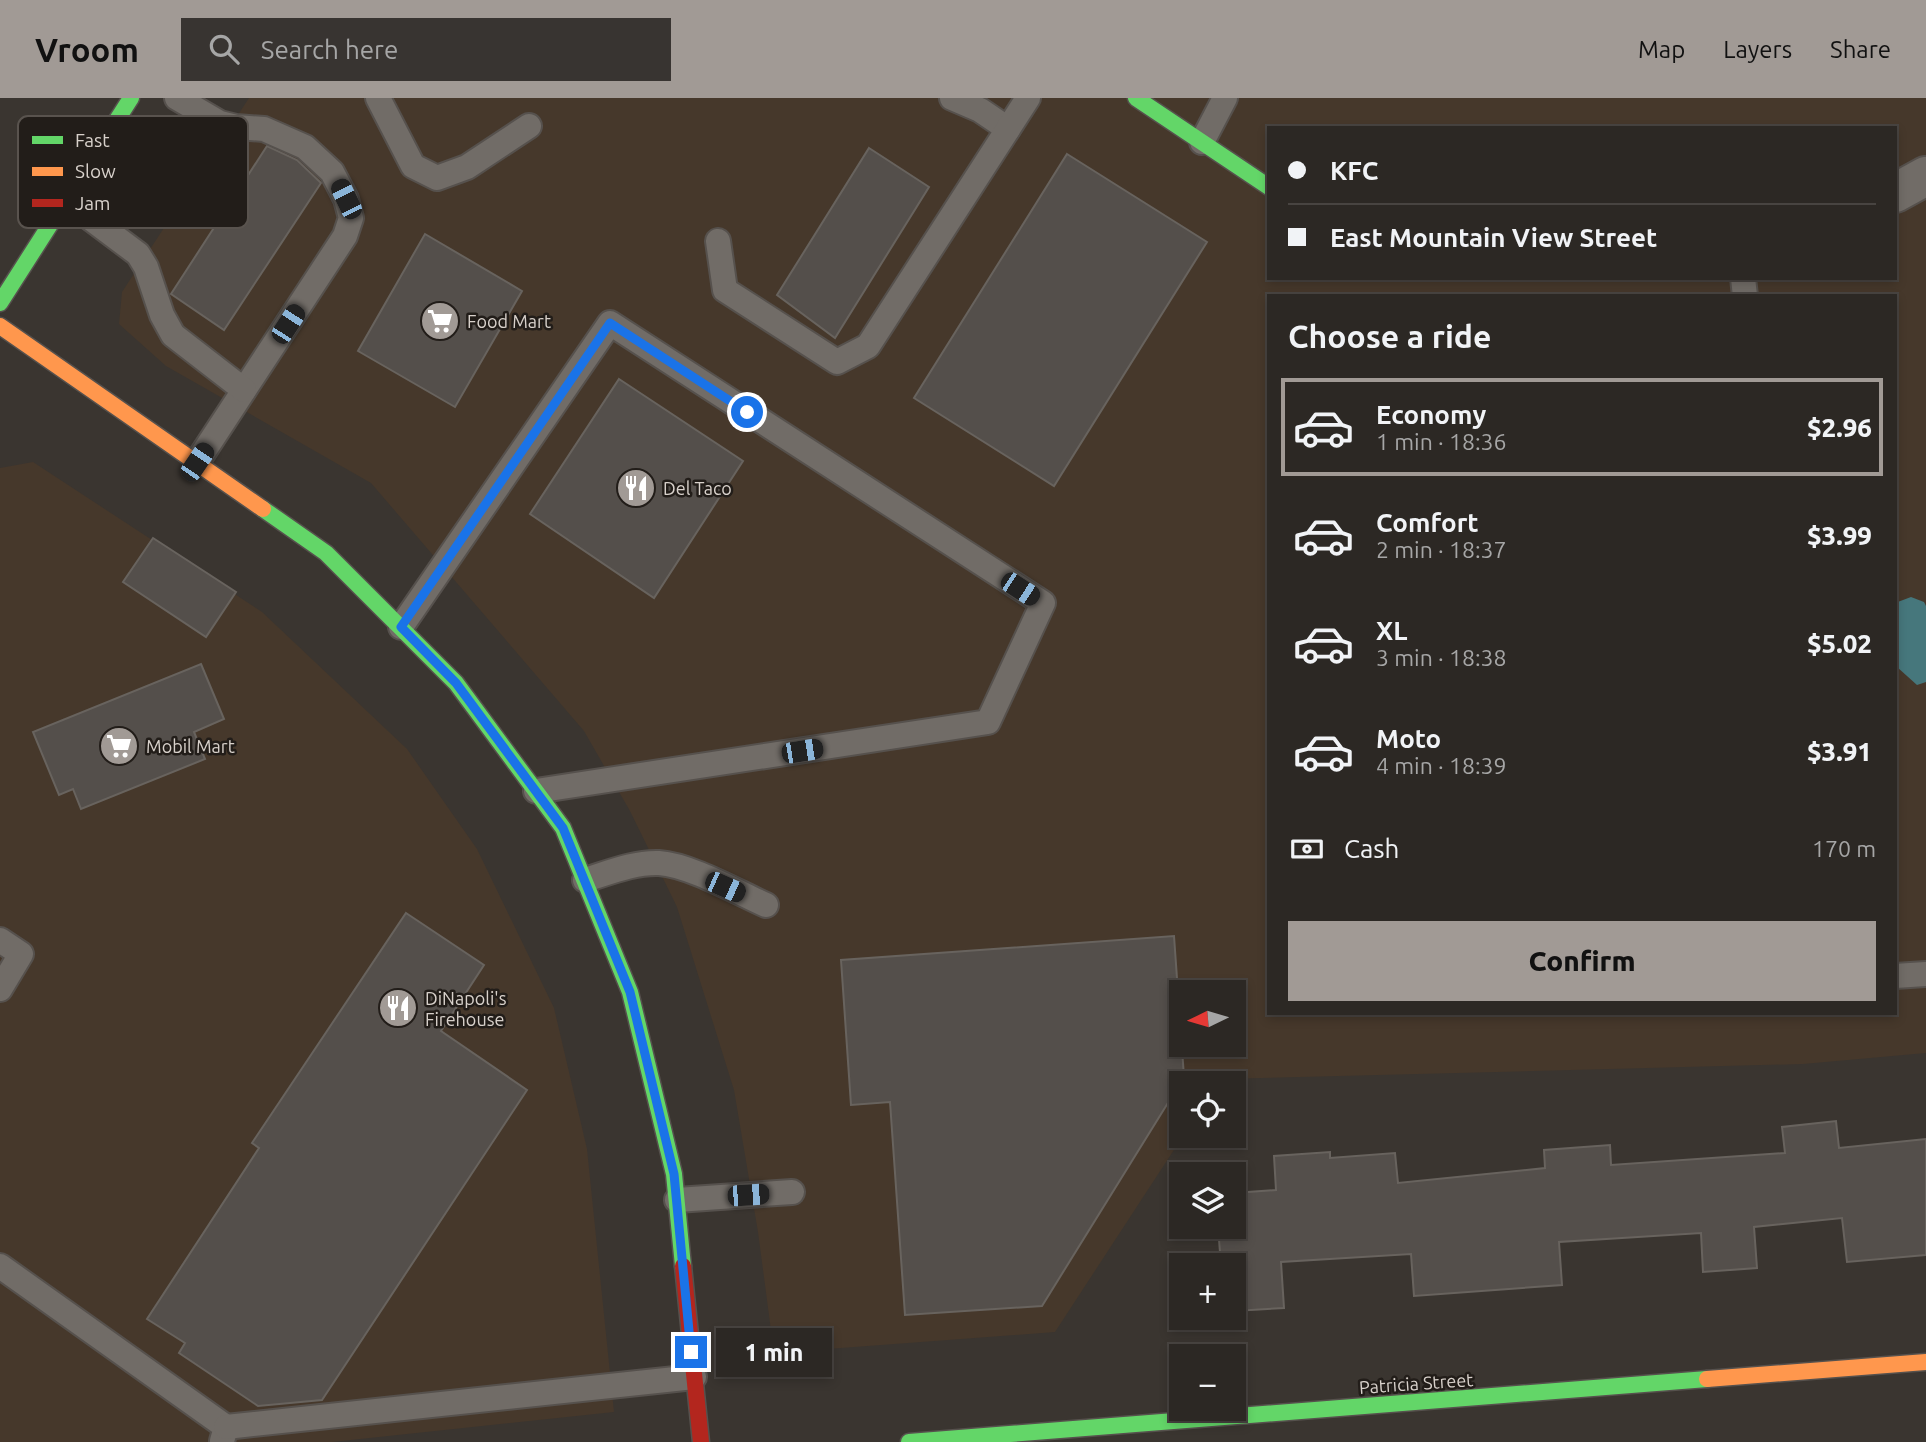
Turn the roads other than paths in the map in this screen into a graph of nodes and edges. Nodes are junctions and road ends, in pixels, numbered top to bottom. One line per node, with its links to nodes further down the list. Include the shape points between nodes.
1 (131, 98): 8 (main road)
2 (177, 98): 9 (lane)
3 (378, 98): 10 (lane, via 413,166 437,178 467,167)
4 (952, 98): 12 (lane)
5 (1028, 98): 12 (lane)
6 (1136, 98): 13 (main road)
7 (1225, 98): 13 (lane)
8 (120, 116)
9 (208, 116)
10 (529, 126)
11 (248, 127): 20 (lane, via 264,128 305,147 332,172 351,218 345,236)
12 (1008, 129): 17 (lane, via 868,346 837,362 725,290)
13 (1202, 142): 14 (main road)
14 (1267, 186)
15 (48, 228): 18 (main road)
16 (103, 228): 20 (lane, via 138,254 173,335)
17 (719, 242)
18 (0, 303)
19 (0, 326): 21 (main road)
20 (244, 390): 21 (lane)
21 (197, 462): 22 (main road, via 326,553)
22 (401, 627): 23 (main road, via 456,683); 23 (lane, via 610,323 1043,603 988,722)
23 (536, 791): 24 (main road, via 563,828)
24 (585, 880): 25 (lane, via 661,863 683,868); 31 (main road, via 630,992)
25 (766, 905)
26 (0, 940): 29 (lane, via 21,954)
27 (1926, 974): 28 (lane)
28 (1897, 976)
29 (0, 989)
30 (792, 1192): 31 (lane)
31 (677, 1200): 34 (main road)
32 (0, 1266): 35 (lane)
33 (1926, 1362): 37 (main road, Patricia Street)
34 (694, 1377): 35 (lane); 36 (main road)
35 (224, 1435)
36 (701, 1442)
37 (909, 1442)

